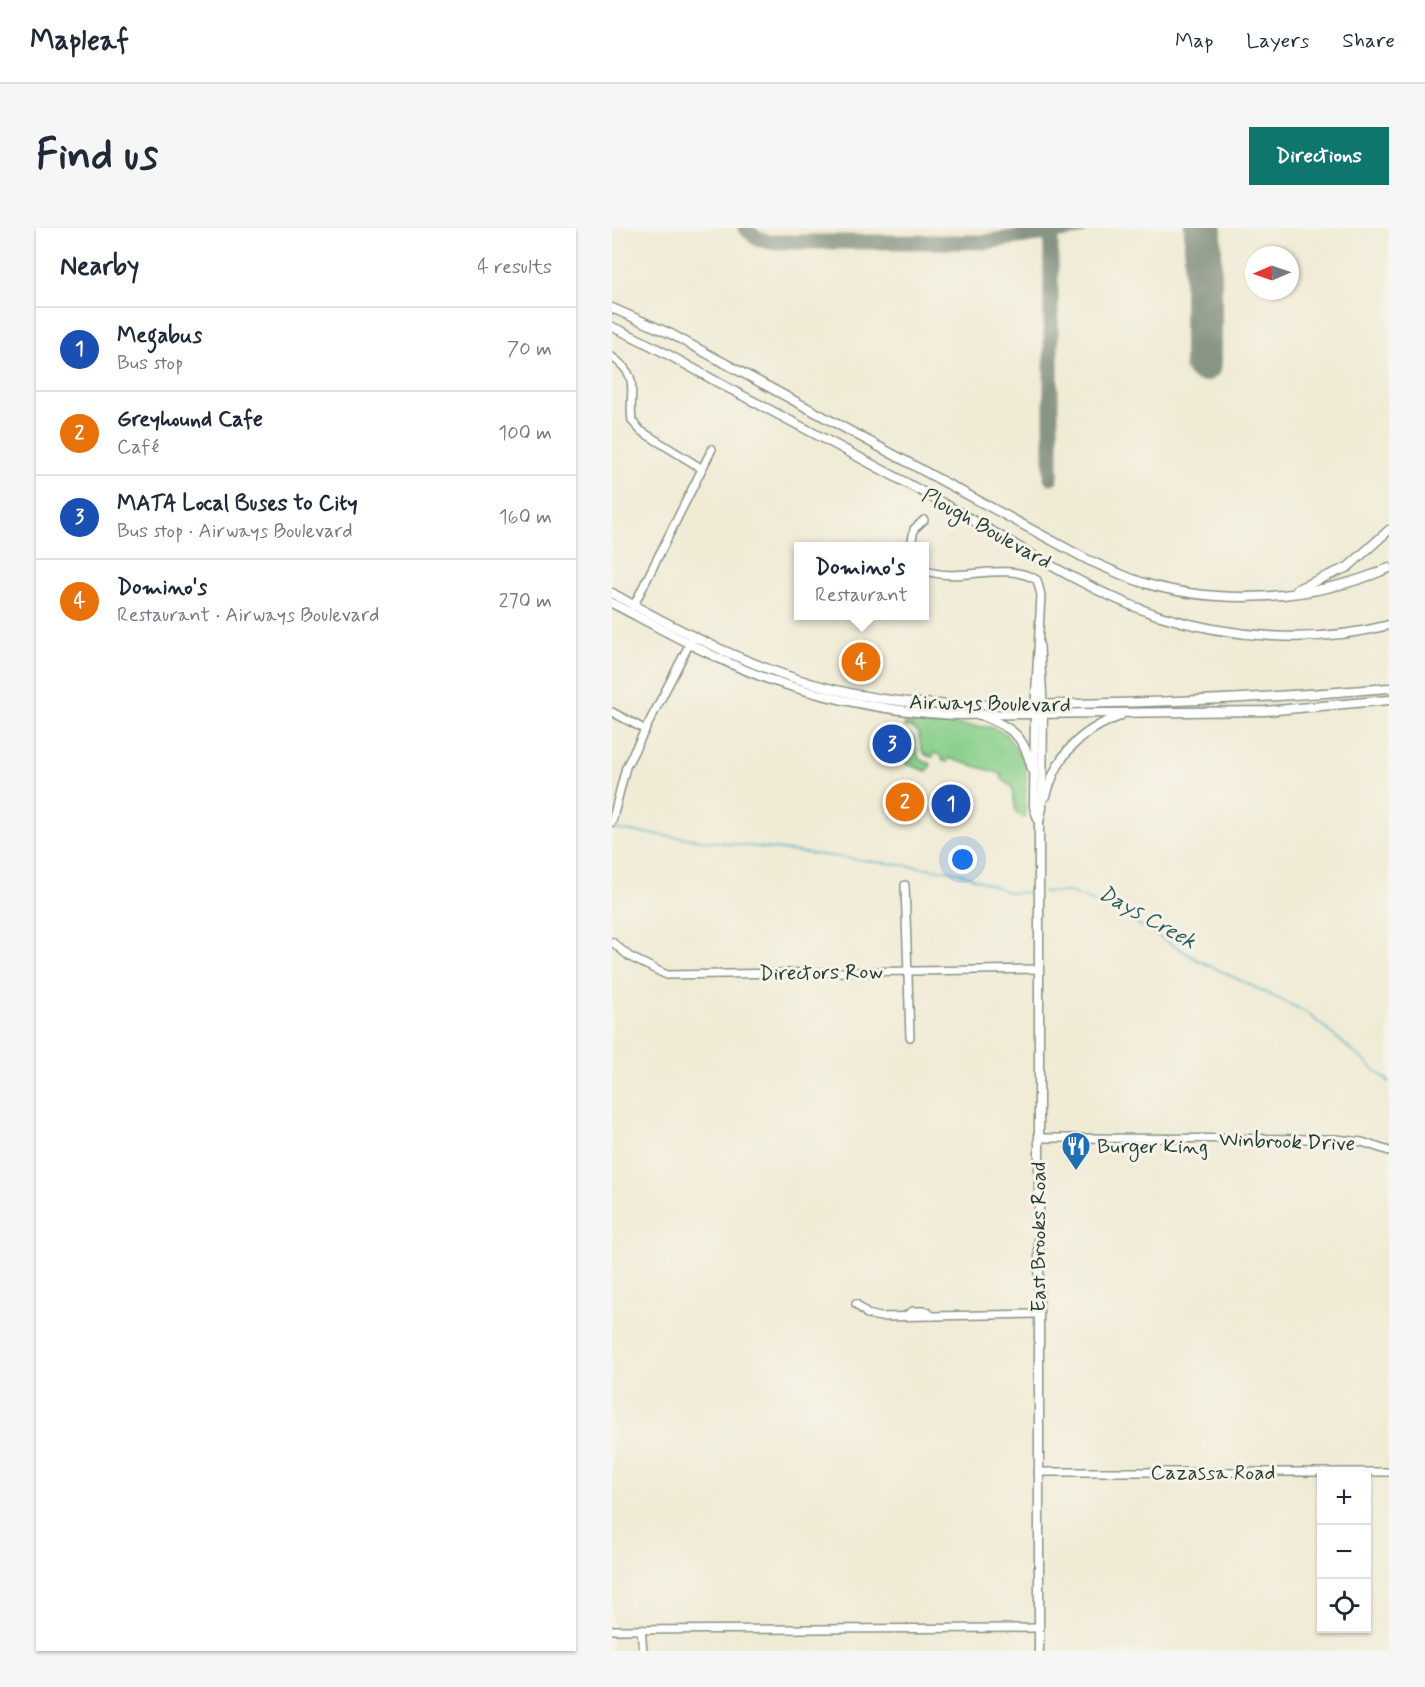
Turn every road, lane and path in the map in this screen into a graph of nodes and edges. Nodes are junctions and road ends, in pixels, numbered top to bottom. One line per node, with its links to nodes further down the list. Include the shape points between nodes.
1 (614, 309): 14 (main road, Plough Boulevard, via 671,334 1088,560 1145,583 1197,593 1239,597)
2 (612, 327): 4 (main road, Plough Boulevard)
3 (612, 332): 4 (main road)
4 (646, 341): 17 (main road, Plough Boulevard, via 1104,592 1156,615 1227,632 1276,637 1337,635)
5 (612, 357): 7 (street, via 627,368 632,383 632,421 641,431)
6 (712, 448): 7 (street)
7 (701, 468): 16 (street)
8 (924, 520): 10 (street, via 914,529)
9 (1389, 530): 14 (main road, via 1348,567)
10 (912, 542)
11 (1389, 568): 14 (main road, Plough Boulevard, via 1354,581)
12 (929, 571): 21 (street, East Brooks Road, via 1021,574 1037,580 1041,590 1040,646 1036,656)
13 (612, 593): 16 (main road, Airways Boulevard)
14 (1286, 594)
15 (612, 603): 16 (main road, Airways Boulevard)
16 (632, 609): 18 (main road, Airways Boulevard)
17 (1389, 625)
18 (692, 639): 22 (main road, Airways Boulevard, via 772,680 830,698 885,709); 26 (street)
19 (1389, 688): 21 (main road, Airways Boulevard)
20 (1389, 700): 24 (main road, Airways Boulevard, via 1265,711)
21 (1039, 709): 22 (main road, Airways Boulevard); 24 (main road, Airways Boulevard); 25 (main road, Airways Boulevard); 27 (main road, East Brooks Road); 28 (main road, East Brooks Road)
22 (945, 711): 25 (main road, Airways Boulevard)
23 (612, 712): 26 (street)
24 (1126, 713): 28 (main road, via 1092,728 1068,748 1051,776)
25 (979, 714): 27 (main road, via 1018,736 1028,752)
26 (644, 729): 29 (street, via 626,767)
27 (1034, 775): 30 (main road, East Brooks Road, via 1034,807)
28 (1042, 808): 30 (main road, East Brooks Road)
29 (612, 822)
30 (1039, 822): 33 (main road, East Brooks Road)
31 (905, 885): 34 (street)
32 (612, 942): 34 (street, Directors Row, via 630,957 666,975)
33 (1039, 969): 34 (street, Directors Row); 36 (main road, East Brooks Road)
34 (909, 970): 35 (street)
35 (910, 1037)
36 (1039, 1138): 37 (street, Winbrook Drive, via 1335,1139); 39 (main road, East Brooks Road)
37 (1389, 1151)
38 (856, 1304): 39 (street, via 873,1317 919,1321 932,1316)
39 (1038, 1314): 40 (main road, East Brooks Road)
40 (1038, 1472): 41 (street, Cazassa Road); 42 (main road, East Brooks Road)
41 (1389, 1472)
42 (1038, 1628): 43 (street); 46 (main road, East Brooks Road)
43 (641, 1629): 44 (street); 45 (street)
44 (612, 1630)
45 (643, 1651)
46 (1039, 1651)

